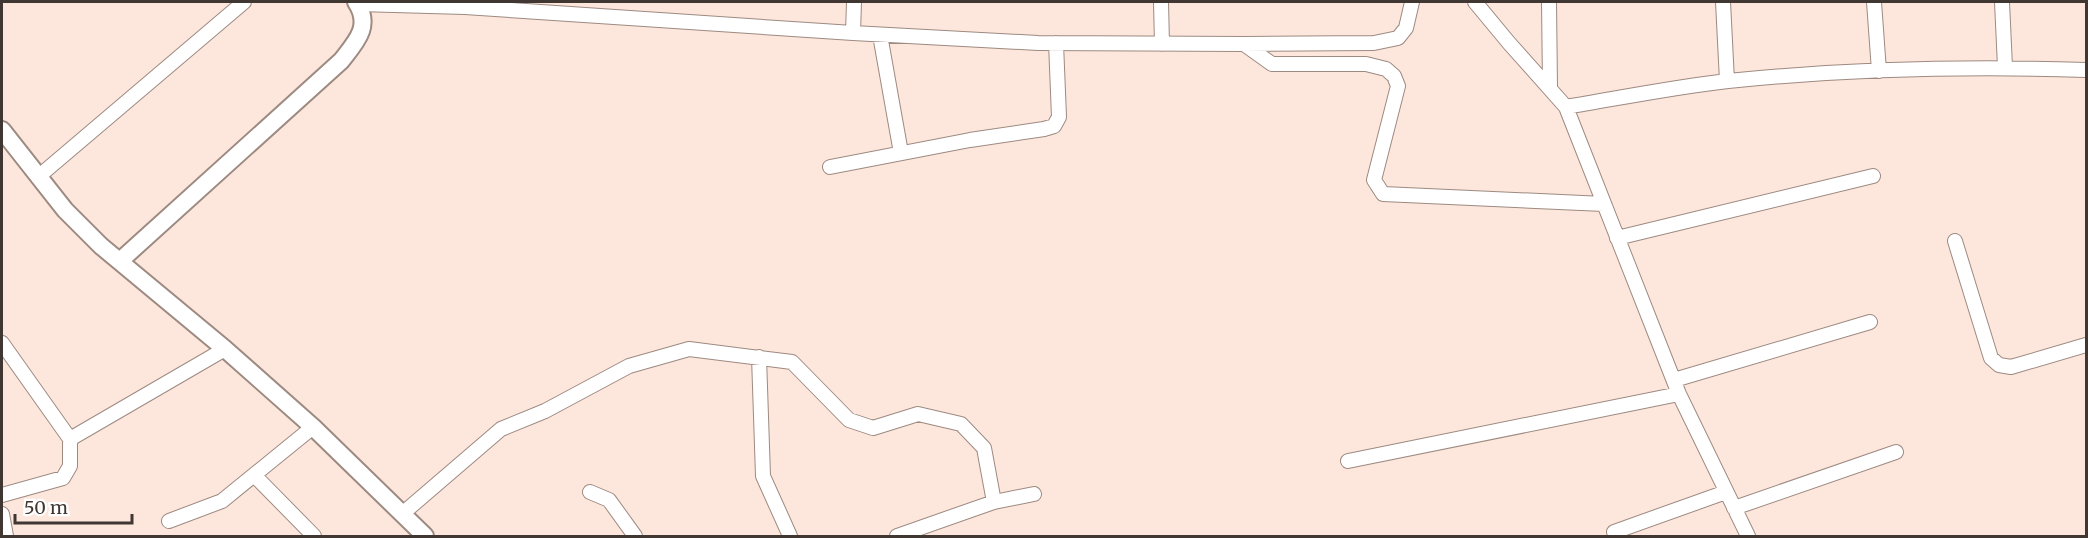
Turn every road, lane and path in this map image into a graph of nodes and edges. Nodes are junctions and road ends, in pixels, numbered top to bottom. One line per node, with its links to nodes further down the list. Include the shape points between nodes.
1 (244, 2): 26 (street)
2 (854, 2): 11 (street)
3 (1161, 2): 14 (street)
4 (1412, 2): 15 (street, via 1406,28 1398,38 1374,44)
5 (1475, 2): 20 (street)
6 (1550, 2): 20 (street)
7 (1723, 2): 19 (street)
8 (1874, 2): 17 (street)
9 (2002, 2): 16 (street)
10 (357, 3): 11 (street); 30 (street, via 363,20 359,38 341,61)
11 (853, 33): 12 (street)
12 (880, 35): 13 (street); 23 (street)
13 (1056, 43): 14 (street); 23 (street, via 1059,117 1054,126)
14 (1162, 44): 15 (street)
15 (1244, 44): 27 (street, via 1272,64 1366,64 1386,69 1394,76 1398,86 1374,180 1383,194)
16 (2005, 67): 17 (street); 18 (street)
17 (1879, 70): 19 (street)
18 (2086, 70)
19 (1727, 81): 21 (street)
20 (1550, 87): 21 (street)
21 (1566, 107): 27 (street)
22 (2, 130): 26 (street)
23 (901, 153): 24 (street)
24 (830, 167)
25 (1874, 176): 28 (street)
26 (38, 177): 30 (street, via 101,246)
27 (1604, 204): 28 (street)
28 (1617, 238): 36 (street)
29 (1955, 241): 33 (street, via 1991,358 2000,366 2011,368)
30 (121, 260): 34 (street)
31 (1870, 322): 36 (street)
32 (2, 343): 38 (street)
33 (2086, 345)
34 (225, 349): 37 (street); 38 (street)
35 (759, 357): 46 (street, via 792,362 849,420 873,428 918,414 961,424 984,448); 49 (street, via 689,349 629,366 545,411 501,429); 56 (street, via 762,476)
36 (1677, 387): 40 (street); 43 (street)
37 (313, 428): 41 (street); 49 (street)
38 (70, 439): 45 (street, via 70,466 63,478)
39 (1896, 452): 47 (street)
40 (1348, 461)
41 (255, 475): 50 (street, via 222,501); 53 (street)
42 (590, 492): 55 (street, via 609,500)
43 (1726, 492): 47 (street); 51 (street)
44 (1034, 494): 46 (street)
45 (2, 495)
46 (994, 502): 57 (street)
47 (1734, 508): 58 (street)
48 (2, 514): 52 (street)
49 (402, 514): 54 (street)
50 (169, 521)
51 (1614, 532)
52 (6, 537)
53 (314, 537)
54 (425, 537)
55 (634, 537)
56 (790, 537)
57 (897, 537)
58 (1748, 537)

